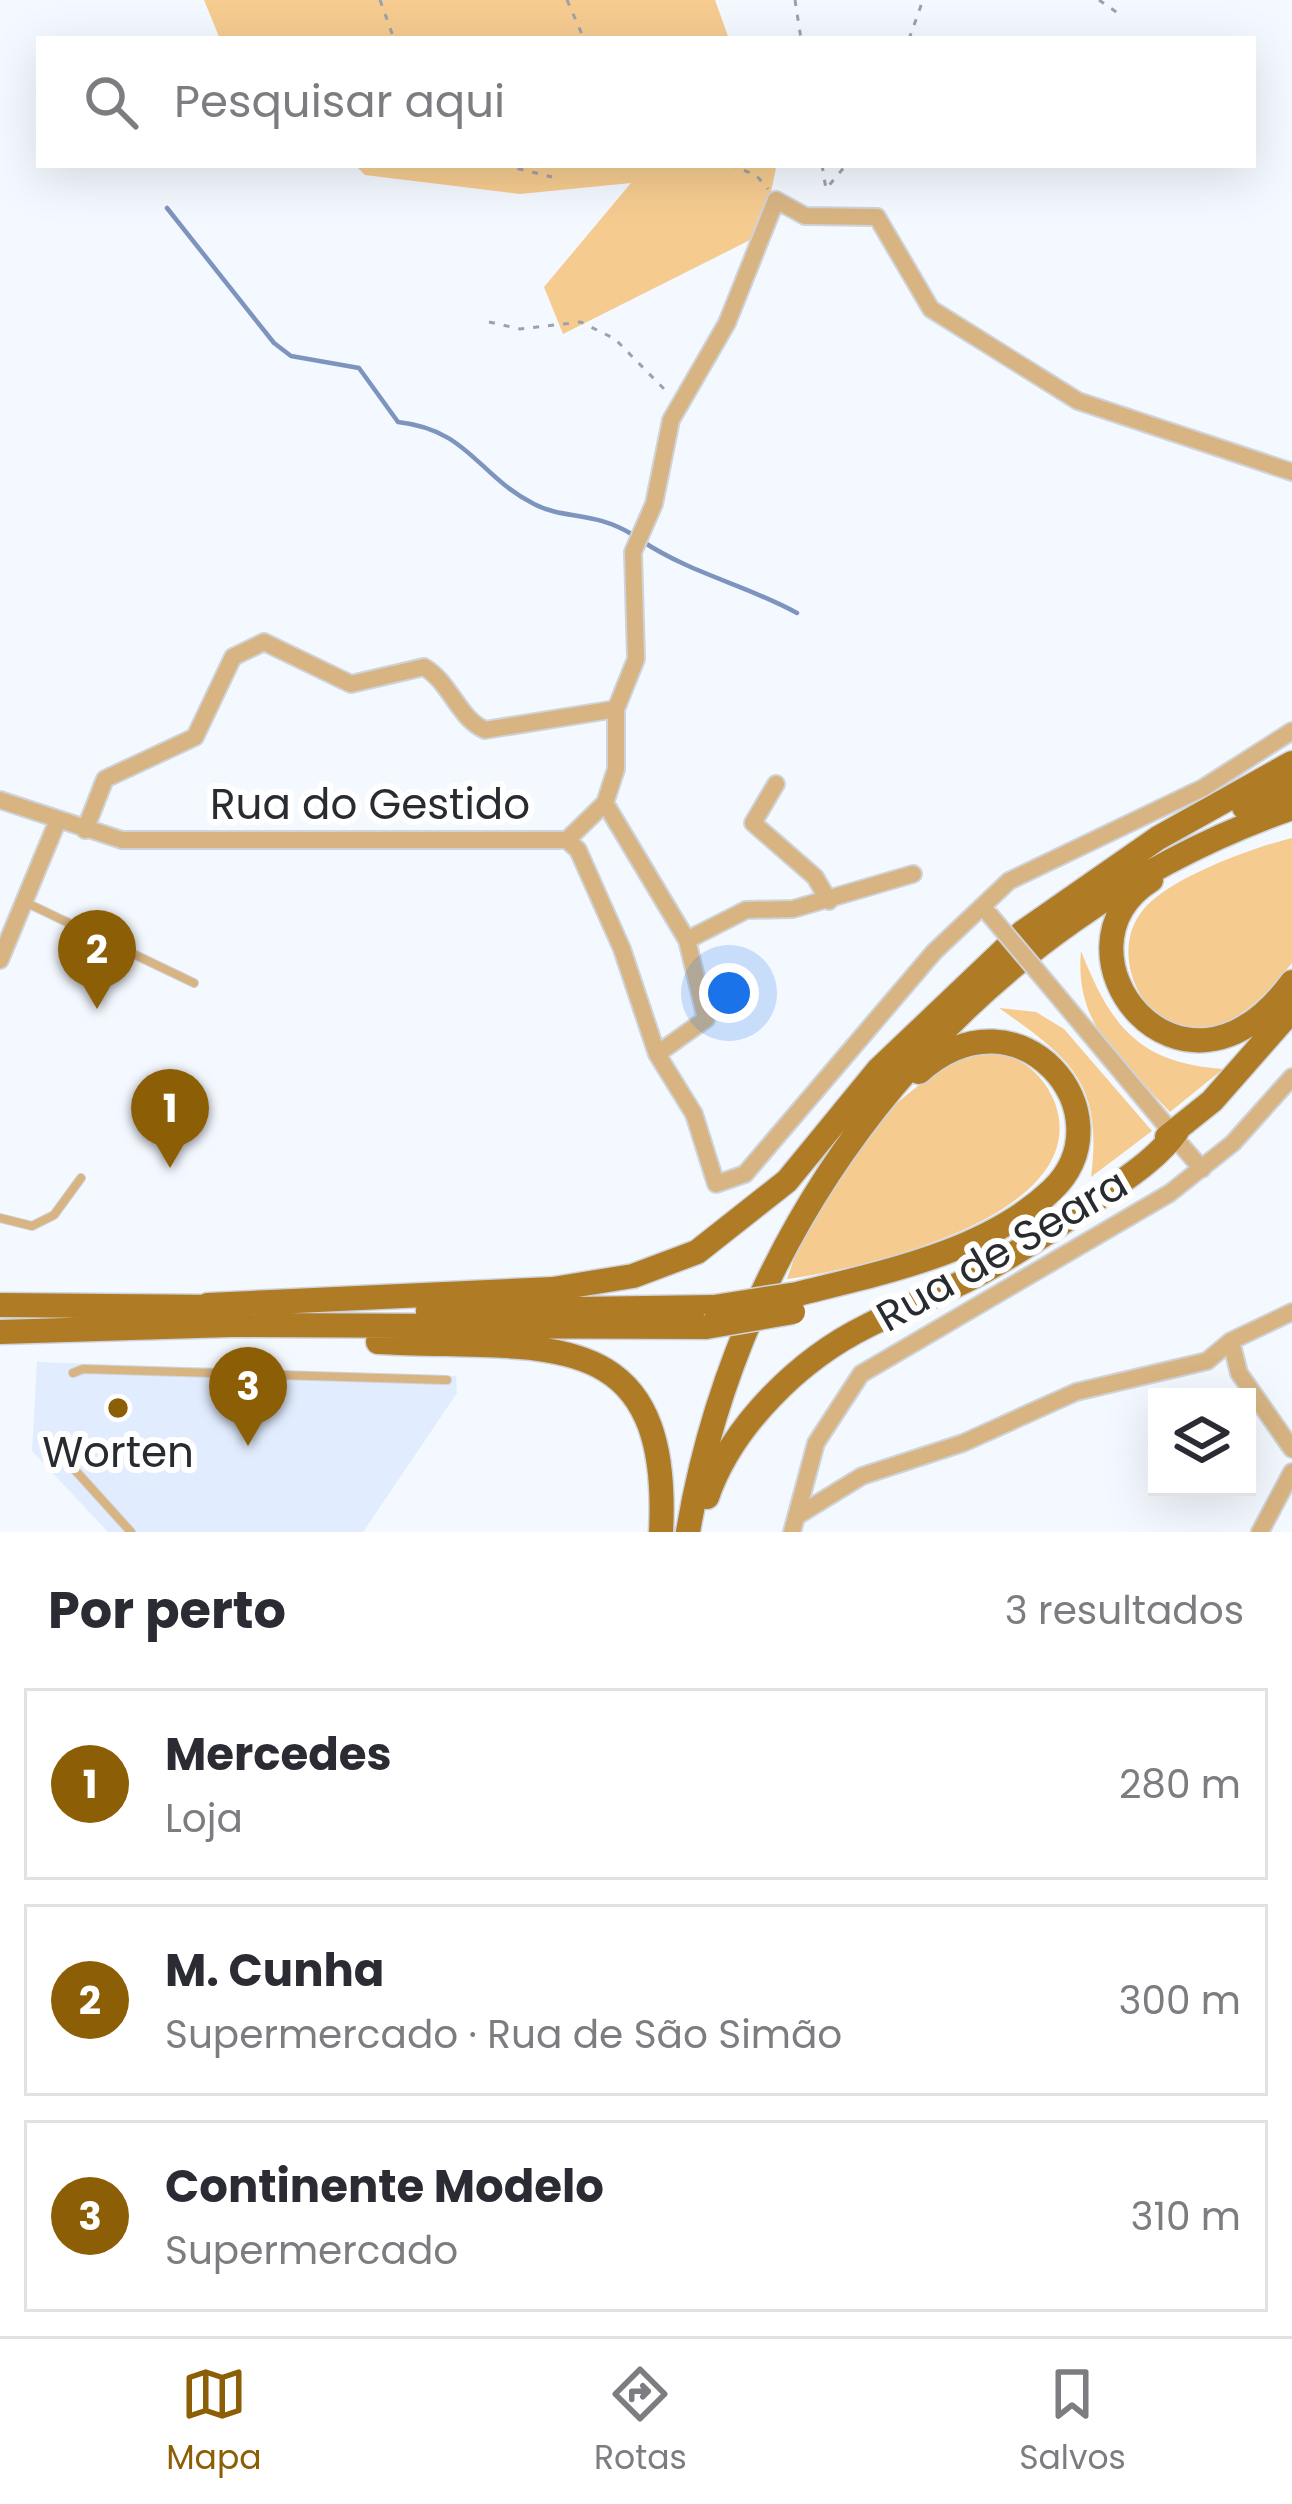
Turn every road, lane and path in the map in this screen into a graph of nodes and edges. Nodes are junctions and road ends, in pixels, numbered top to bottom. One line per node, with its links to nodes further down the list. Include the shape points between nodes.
1 (380, 0): 7 (path)
2 (566, 0): 8 (path)
3 (794, 0): 9 (path)
4 (923, 0): 10 (path)
5 (1100, 0): 6 (path)
6 (1122, 16)
7 (393, 36)
8 (583, 36)
9 (800, 36)
10 (910, 36)
11 (515, 168): 15 (path)
12 (738, 168): 16 (path)
13 (822, 168): 14 (path, via 826,189)
14 (844, 168)
15 (552, 177)
16 (776, 200): 18 (street, via 728,323); 19 (street, via 805,217 877,217 931,309 1078,401)
17 (489, 322): 18 (path, via 520,329 581,322 639,360)
18 (675, 412): 20 (street, via 654,504 633,553 636,659)
19 (1292, 472)
20 (616, 709): 26 (street, via 616,769); 29 (street, via 485,730 424,668 351,684 264,642 233,656 195,737 105,779)
21 (1292, 730): 36 (street, via 1222,778 1009,881)
22 (1292, 763): 32 (main road)
23 (776, 784): 34 (street, via 753,823 815,877)
24 (1292, 788): 32 (main road)
25 (0, 800): 28 (street, Rua do Gestido)
26 (605, 802): 30 (street, Rua do Gestido); 37 (street)
27 (1292, 808): 31 (main road)
28 (58, 820): 29 (street, Rua do Gestido); 35 (street)
29 (85, 830): 30 (street, Rua do Gestido, via 122,840)
30 (567, 841): 42 (street, via 622,949)
31 (1196, 847): 39 (main road, via 1138,888 1120,914 1111,945 1123,995 1168,1035 1200,1043 1256,1021); 45 (main road, via 1112,891 1039,944 956,1016)
32 (1148, 848): 43 (main road, via 1022,932)
33 (913, 874): 34 (street)
34 (829, 901): 37 (street, via 746,910)
35 (26, 902): 38 (street); 40 (lane)
36 (984, 910): 42 (street, via 745,1174 716,1184 694,1114); 46 (street, bridge)
37 (687, 940): 42 (street, via 706,1019)
38 (0, 960)
39 (1292, 982)
40 (194, 983)
41 (1292, 1010): 46 (main road)
42 (657, 1054)
43 (889, 1061): 53 (main road, via 787,1181 697,1252 633,1276 553,1289); 64 (main road, via 754,1275 695,1436)
44 (1292, 1077): 47 (street, Rua de Seara)
45 (887, 1092): 50 (main road, via 967,1041 1000,1040 1052,1066 1068,1089 1078,1120 1073,1159 1056,1186 997,1226); 65 (main road, via 801,1217 769,1280 708,1441)
46 (1174, 1133): 47 (street); 50 (main road, via 1066,1206 968,1257 882,1289); 65 (main road, via 1074,1215 811,1363 766,1402 728,1452)
47 (1202, 1169): 61 (street, Rua de Seara, via 1095,1241 862,1375 816,1443)
48 (81, 1178): 49 (lane, via 54,1215 32,1226)
49 (0, 1218)
50 (795, 1303): 53 (main road, bridge, via 710,1317 230,1324)
51 (0, 1305): 53 (main road)
52 (1292, 1312): 55 (street)
53 (212, 1317): 54 (main road); 63 (main road, via 563,1352 602,1365 632,1388 652,1420)
54 (0, 1332)
55 (1231, 1341): 59 (street, via 1239,1373); 61 (street, via 1207,1361 1076,1392 830,1491)
56 (73, 1373): 57 (lane)
57 (448, 1380)
58 (64, 1447): 62 (lane, via 65,1460)
59 (1292, 1449)
60 (1292, 1472): 66 (street)
61 (794, 1524)
62 (131, 1532)
63 (662, 1532)
64 (676, 1532)
65 (690, 1532)
66 (1260, 1532)

